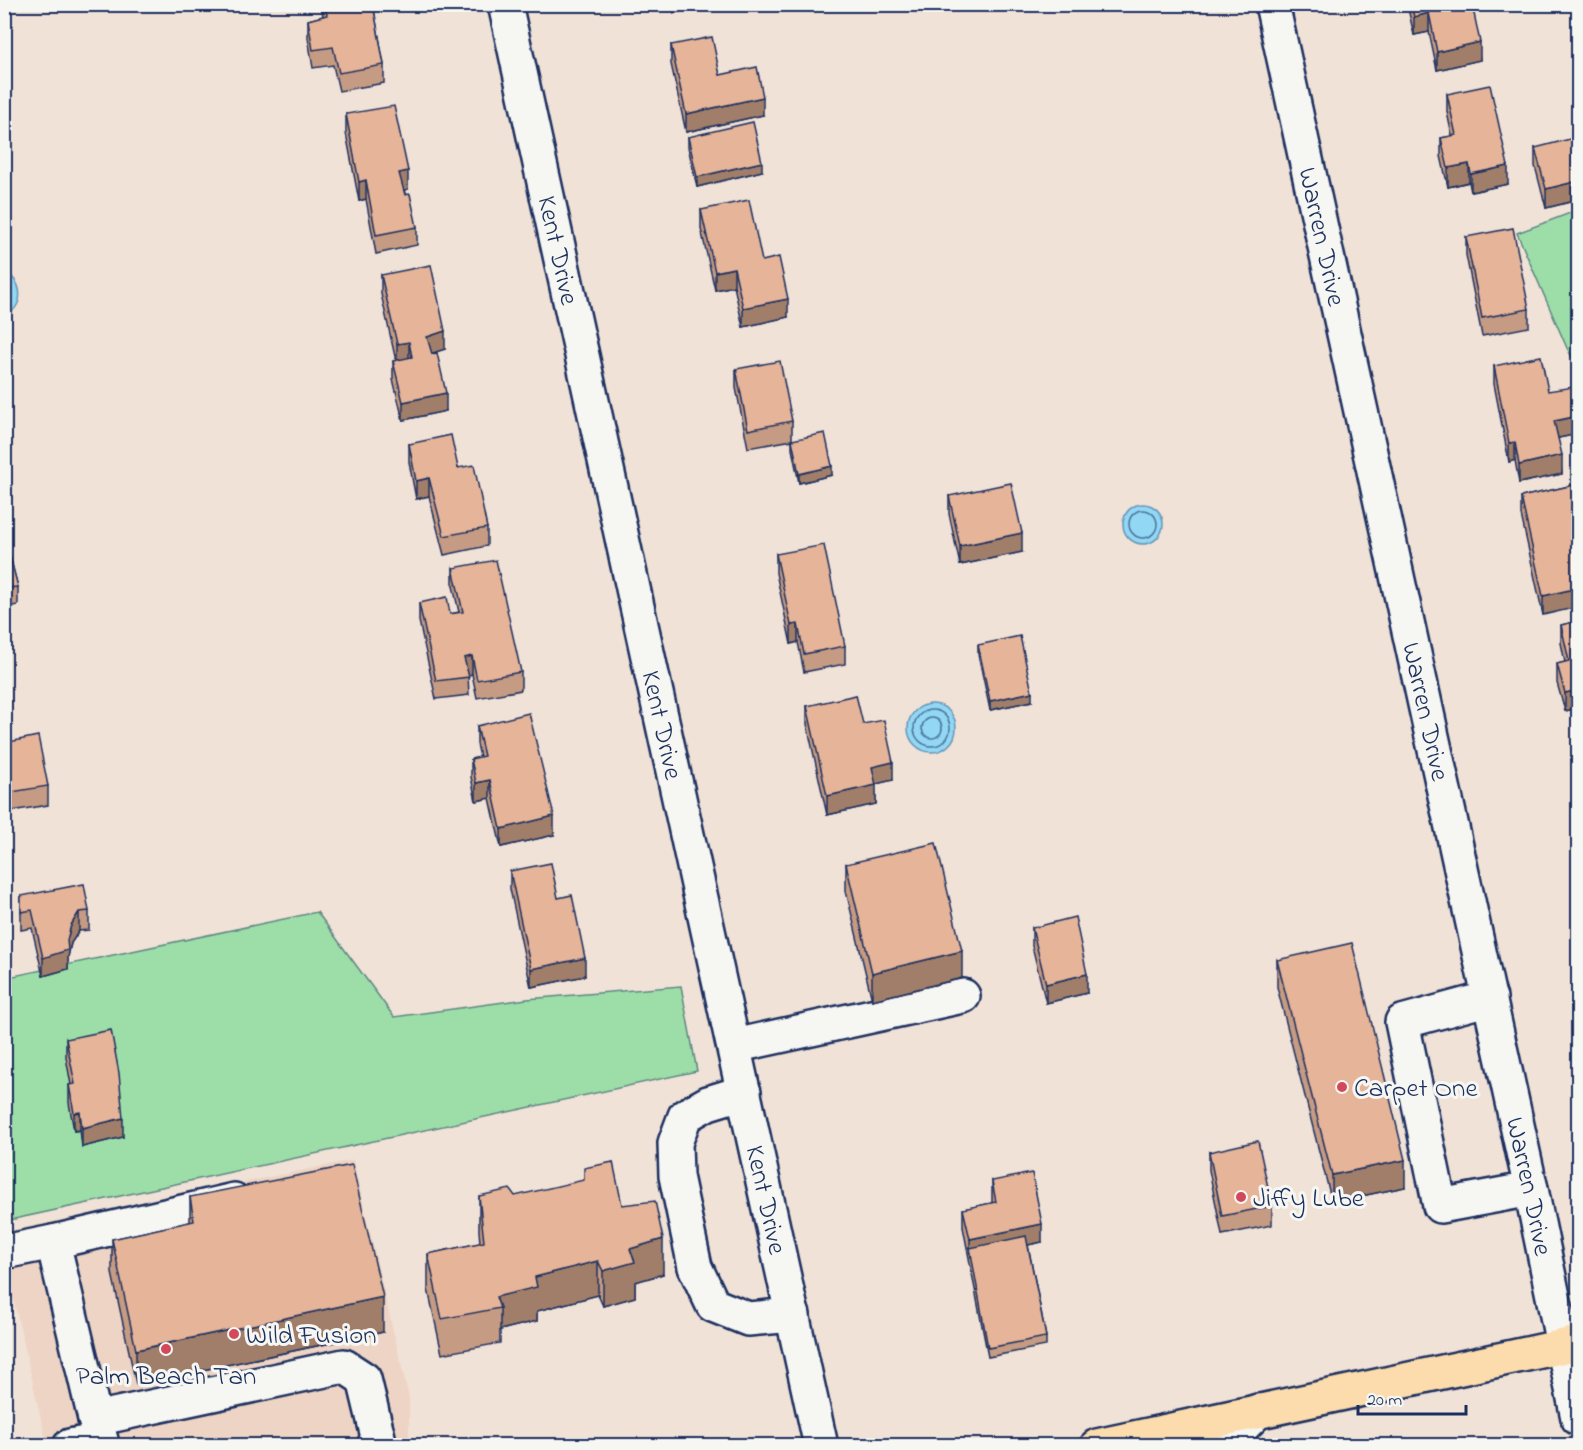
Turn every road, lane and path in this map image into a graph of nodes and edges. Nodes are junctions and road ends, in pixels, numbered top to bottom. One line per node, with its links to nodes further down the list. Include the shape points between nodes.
1 (506, 4): 5 (street, Kent Drive)
2 (1272, 4): 4 (street, Warren Drive)
3 (963, 996): 5 (street)
4 (1490, 998): 7 (street, Warren Drive); 7 (street, via 1402,1022 1440,1206)
5 (734, 1046): 6 (street, Kent Drive)
6 (744, 1092): 11 (street, Kent Drive); 11 (street, via 708,1103 685,1116 675,1143 676,1176 695,1267 713,1305 748,1319)
7 (1531, 1189): 12 (street, Warren Drive)
8 (260, 1194): 9 (street)
9 (53, 1242): 10 (street); 15 (street)
10 (4, 1252)
11 (793, 1315): 17 (street, Kent Drive)
12 (1571, 1345): 13 (main road); 14 (street, Warren Drive)
13 (1258, 1411): 18 (main road); 19 (street)
14 (1578, 1419)
15 (92, 1437): 16 (street, via 344,1366 364,1379 378,1437)
16 (374, 1446)
17 (822, 1446)
18 (1097, 1446)
19 (1223, 1446)

